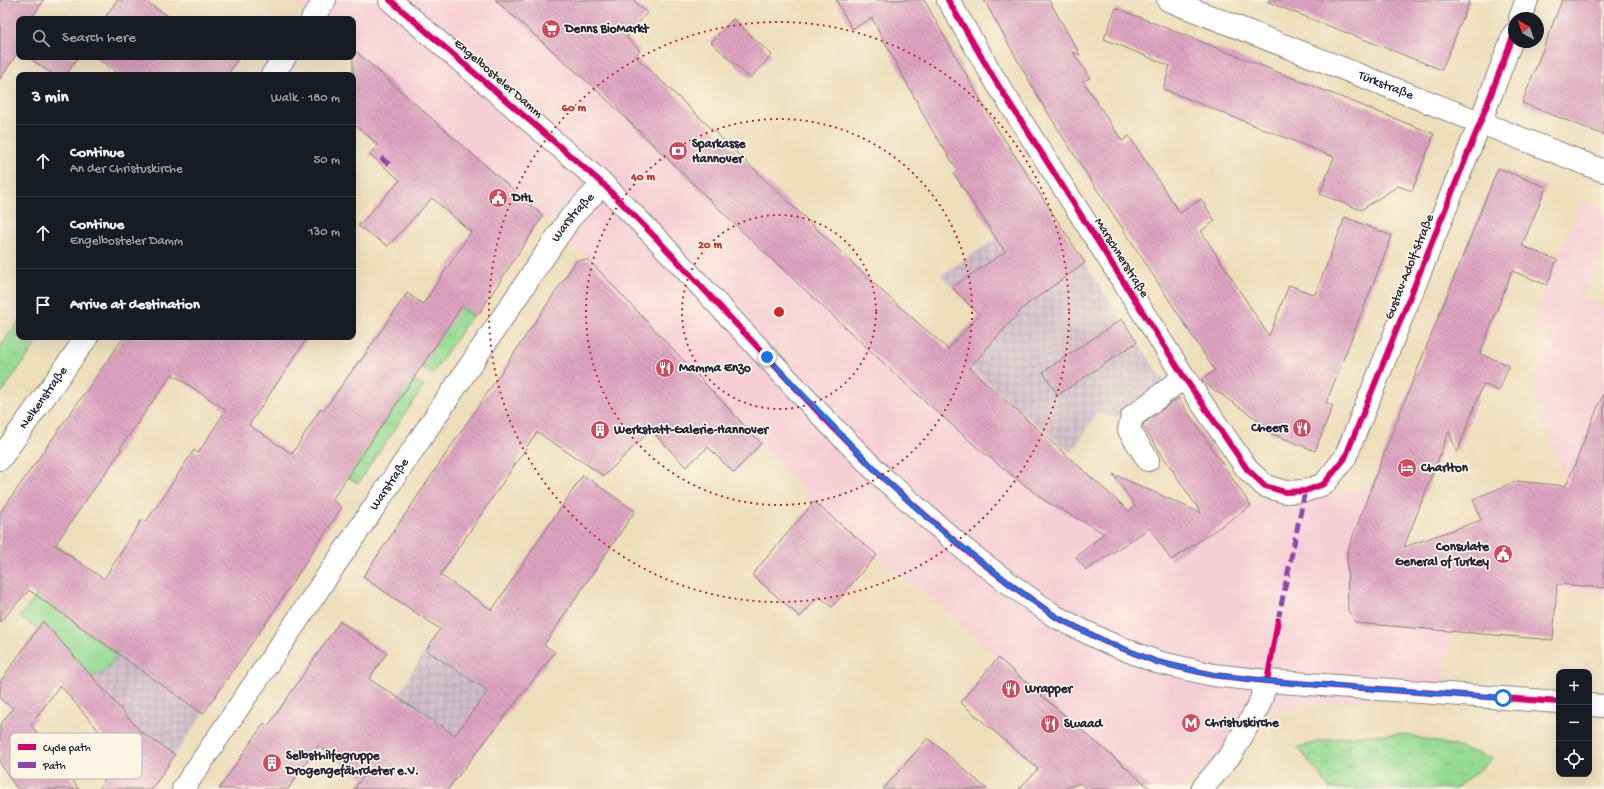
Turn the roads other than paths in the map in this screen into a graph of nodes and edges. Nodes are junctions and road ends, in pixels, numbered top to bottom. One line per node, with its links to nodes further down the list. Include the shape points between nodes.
1 (325, 0): 7 (street)
2 (390, 0): 13 (street, Engelbosteler Damm)
3 (948, 0): 15 (street, Marschnerstraße, via 995,80)
4 (1168, 0): 11 (street, Türkstraße)
5 (1527, 0): 6 (street)
6 (1522, 12)
7 (314, 16)
8 (1509, 48): 11 (street, Gustav-Adolf-Straße)
9 (283, 60): 10 (street)
10 (274, 72)
11 (1480, 123): 12 (street, Türkstraße); 18 (street, Gustav-Adolf-Straße, via 1345,458 1324,484)
12 (1604, 171)
13 (602, 184): 19 (street, Engelbosteler Damm, via 883,478 947,535 1014,587 1056,617 1106,642 1157,662 1213,675); 23 (street, Warstraße, via 570,218)
14 (85, 340): 16 (street, Nelkenstraße)
15 (1184, 377): 17 (street, via 1132,417 1129,430); 18 (street, Marschnerstraße, via 1247,469 1265,486 1285,492)
16 (0, 459)
17 (1148, 460)
18 (1305, 491)
19 (1267, 681): 20 (street, Engelbosteler Damm); 24 (street, via 1259,705 1232,753)
20 (1556, 702)
21 (1592, 705): 22 (street)
22 (1604, 706)
23 (183, 789)
24 (1202, 789)

